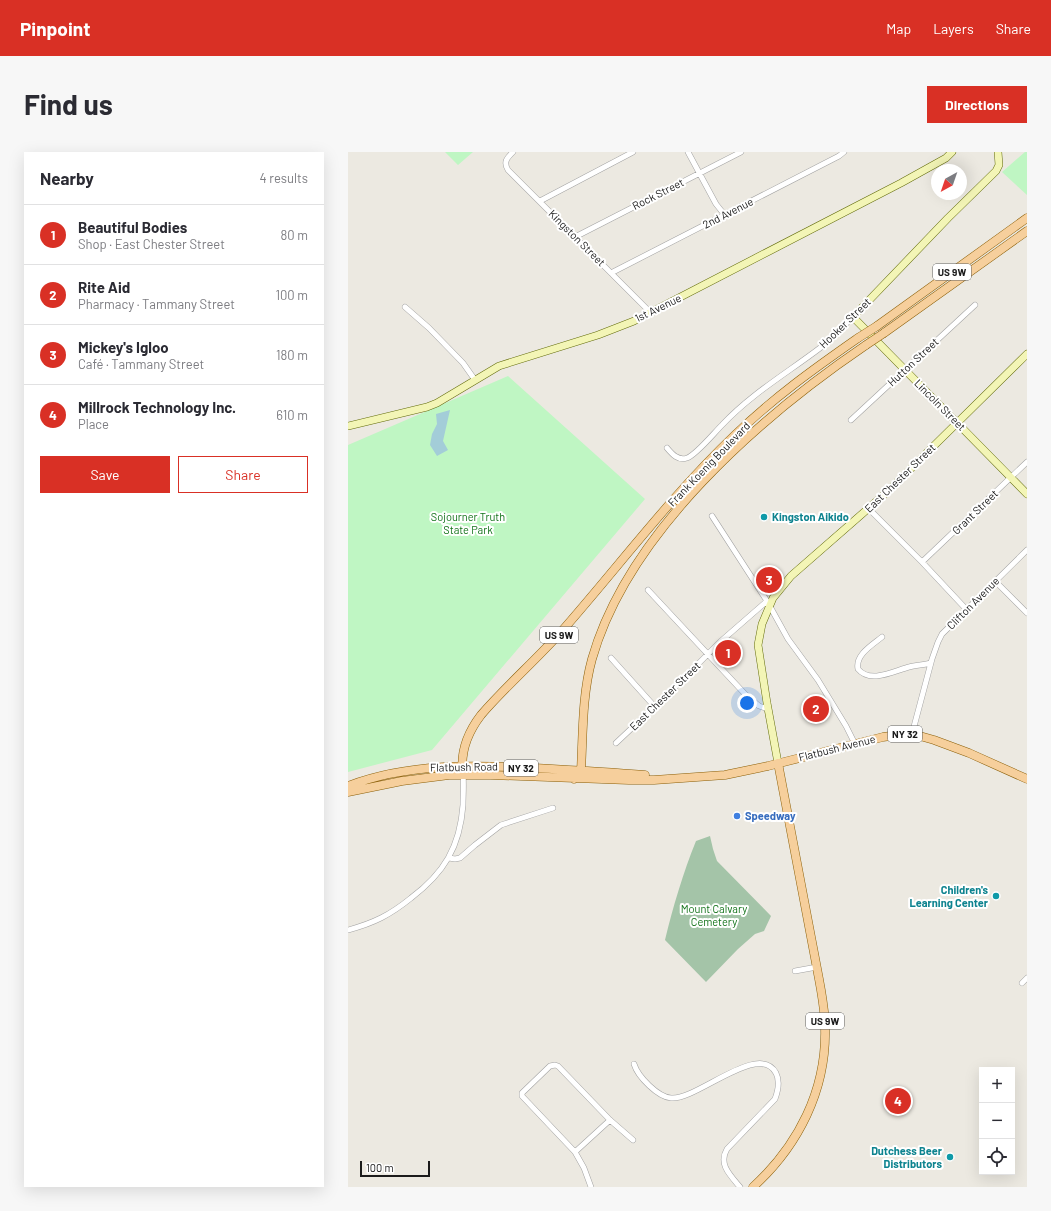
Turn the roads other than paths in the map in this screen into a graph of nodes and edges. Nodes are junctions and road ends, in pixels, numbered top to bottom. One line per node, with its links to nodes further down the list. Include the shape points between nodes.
1 (513, 152): 9 (street, Kingston Street, via 505,162 508,170)
2 (633, 152): 9 (street)
3 (688, 152): 8 (street)
4 (741, 152): 8 (street, Rock Street)
5 (844, 152): 10 (street, 2nd Avenue)
6 (952, 152): 17 (street, 1st Avenue, via 907,180)
7 (998, 152): 18 (street, Hooker Street, via 999,165 996,172)
8 (700, 173): 10 (street); 13 (street, Rock Street)
9 (540, 201): 13 (street, Kingston Street)
10 (724, 214): 14 (street, 2nd Avenue)
11 (1027, 218): 48 (main road, Frank Koenig Boulevard / US 9W, bridge, via 814,369 735,435 699,471 553,641 481,715 467,738)
12 (1027, 231): 49 (main road, Frank Koenig Boulevard / US 9W, bridge, via 794,398 742,442 665,525 628,580 613,607 593,654 585,698)
13 (575, 237): 14 (street, Kingston Street)
14 (611, 273): 17 (street, Kingston Street)
15 (975, 305): 20 (street, Hutton Street)
16 (405, 307): 21 (street, via 429,328)
17 (650, 313): 21 (street, 1st Avenue, via 598,335 505,364)
18 (853, 317): 20 (street, Lincoln Street); 25 (street, Hooker Street, via 821,347 747,401 693,455 677,458)
19 (1027, 354): 23 (street, East Chester Street)
20 (904, 370): 22 (street, Hutton Street); 23 (street, Lincoln Street)
21 (475, 380): 24 (street, 1st Avenue, via 427,407)
22 (851, 420)
23 (957, 423): 27 (street, Lincoln Street); 29 (street, East Chester Street)
24 (348, 426)
25 (667, 448)
26 (1027, 462): 27 (street, Grant Street)
27 (1011, 478): 28 (street, Lincoln Street); 32 (street, Grant Street)
28 (1027, 494)
29 (869, 509): 32 (street); 35 (street, East Chester Street, via 791,576)
30 (712, 516): 35 (street)
31 (1027, 550): 33 (street, Clifton Avenue)
32 (922, 562): 36 (street)
33 (995, 581): 36 (street, Clifton Avenue); 37 (street)
34 (648, 590): 39 (street)
35 (768, 603): 39 (street, East Chester Street); 43 (street, East Chester Street, via 758,645); 46 (street, via 788,639 818,680)
36 (966, 609): 41 (street, Clifton Avenue, via 942,634)
37 (1027, 612)
38 (882, 637): 41 (street, via 865,651 858,662 858,670 864,675 883,675)
39 (707, 655): 42 (street, East Chester Street); 43 (street, via 751,700)
40 (611, 658): 42 (street)
41 (931, 664): 44 (street, Clifton Avenue)
42 (655, 707): 45 (street, East Chester Street)
43 (768, 709): 47 (street, East Chester Street)
44 (912, 734): 46 (main road, Flatbush Avenue / NY 32); 54 (main road, Flatbush Avenue / NY 32, via 957,748)
45 (616, 743)
46 (855, 744): 47 (main road, Flatbush Avenue / NY 32)
47 (778, 763): 50 (main road, Flatbush Avenue); 60 (main road, US 9W)
48 (462, 766): 49 (main road, Flatbush Road / NY 32); 51 (main road, Frank Koenig Boulevard / US 9W); 55 (main road, Flatbush Road / NY 32, via 400,772)
49 (581, 771): 52 (main road); 53 (main road, Flatbush Road)
50 (735, 773): 53 (main road, Flatbush Road)
51 (463, 774): 52 (main road, Flatbush Road); 56 (main road, Flatbush Road, via 413,779); 58 (street, via 461,826)
52 (574, 778): 53 (main road, Flatbush Road)
53 (678, 778)
54 (1027, 779)
55 (348, 786)
56 (348, 792)
57 (553, 808): 58 (street, via 501,825 460,858)
58 (449, 858): 59 (street, via 423,889 394,911 376,921)
59 (348, 930)
60 (817, 967): 61 (street); 70 (main road, US 9W, via 825,1037 822,1070 816,1093 808,1115 792,1143 774,1167)
61 (795, 971)
62 (1027, 978): 63 (street)
63 (1022, 983)
64 (634, 1064): 69 (street, via 647,1082 664,1096 671,1098 686,1096 719,1078 749,1066 763,1063 773,1069 778,1081 775,1099 727,1149 723,1157 725,1167)
65 (610, 1120): 66 (street); 67 (street); 67 (street, via 555,1064 534,1080 522,1096)
66 (633, 1140)
67 (575, 1152): 68 (street)
68 (591, 1187)
69 (740, 1187)
70 (753, 1187)

